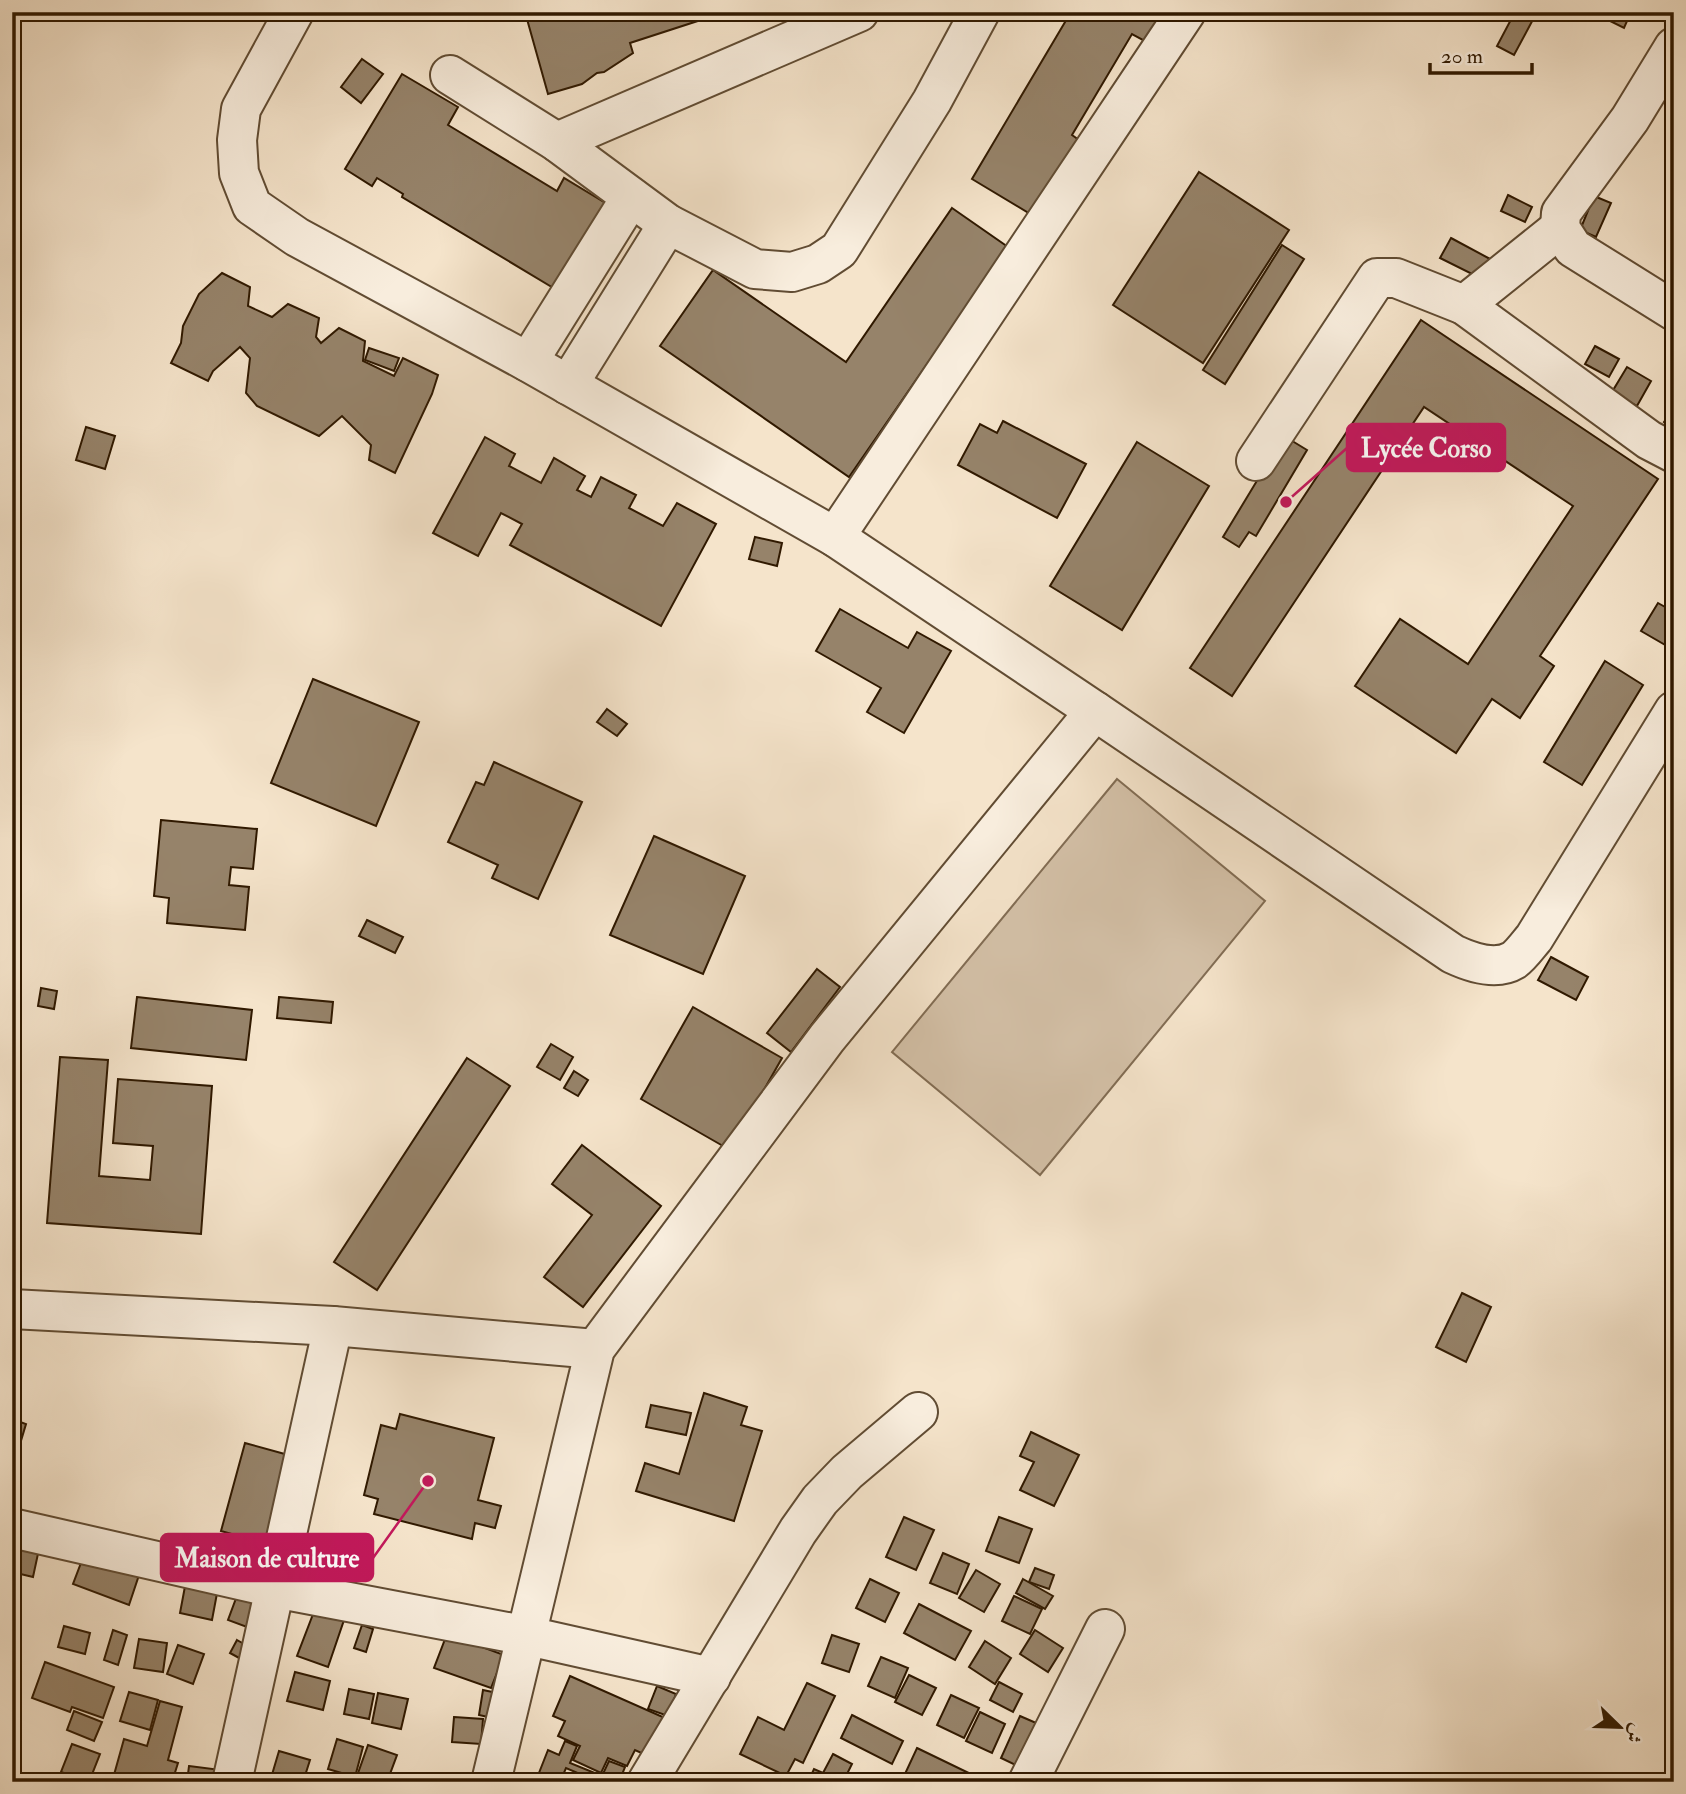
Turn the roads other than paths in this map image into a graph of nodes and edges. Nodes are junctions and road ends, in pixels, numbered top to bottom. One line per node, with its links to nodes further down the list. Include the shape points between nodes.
1 (293, 12): 13 (street, via 241,109 239,173 253,206 297,237)
2 (859, 12): 7 (street)
3 (979, 12): 9 (street, via 932,101 839,250 818,264 792,272 755,269)
4 (1186, 12): 17 (street)
5 (1674, 47): 10 (street, via 1630,119 1561,213)
6 (450, 75): 7 (street)
7 (557, 142): 8 (street)
8 (631, 197): 9 (street); 13 (street)
9 (668, 224): 14 (street)
10 (1560, 229): 11 (street); 12 (street, via 1573,248)
11 (1464, 305): 15 (street, via 1648,440); 16 (street, via 1396,278 1377,278)
12 (1674, 311)
13 (528, 362): 14 (street)
14 (568, 385): 17 (street)
15 (1674, 453)
16 (1256, 461)
17 (835, 537): 18 (street)
18 (1095, 711): 19 (street, via 1453,954 1473,963 1493,964 1513,960 1534,938); 22 (street, via 827,1038)
19 (1674, 711)
20 (12, 1309): 21 (street)
21 (333, 1326): 22 (street); 25 (street)
22 (595, 1349): 27 (street)
23 (918, 1412): 28 (street, via 820,1500)
24 (12, 1528): 25 (street)
25 (275, 1588): 27 (street); 29 (street)
26 (1105, 1629): 32 (street)
27 (528, 1636): 28 (street); 30 (street)
28 (712, 1677): 31 (street)
29 (232, 1782)
30 (491, 1782)
31 (647, 1782)
32 (1028, 1782)

